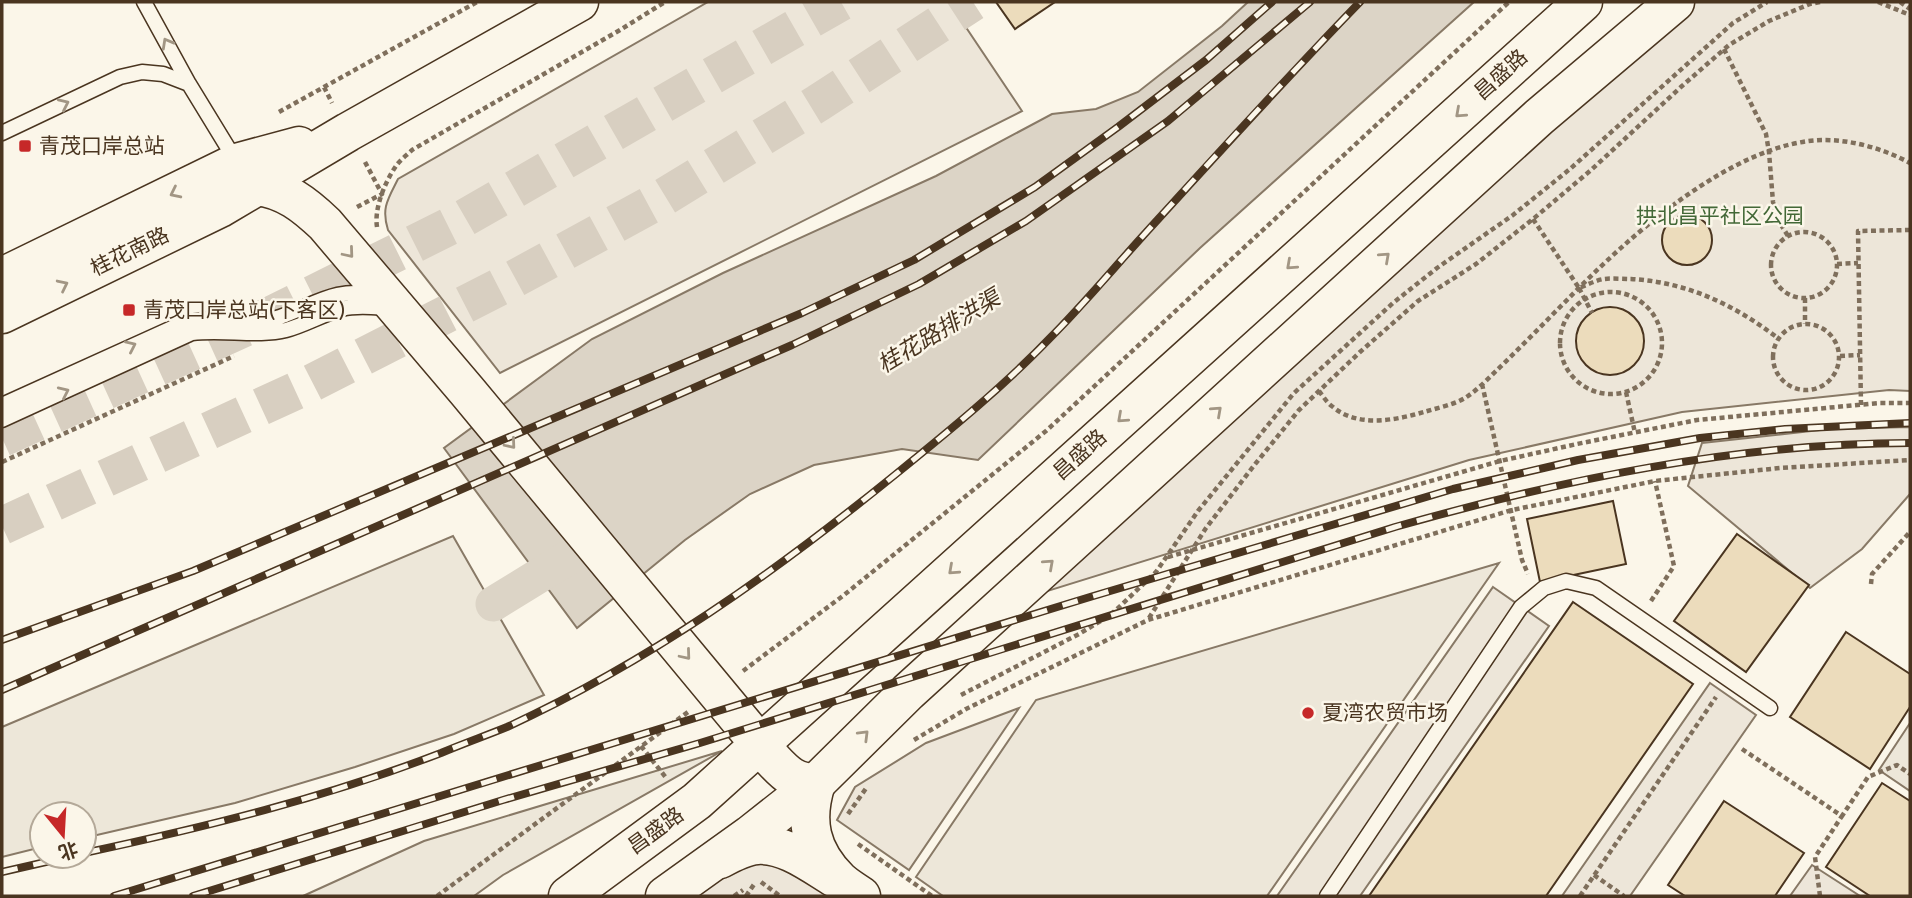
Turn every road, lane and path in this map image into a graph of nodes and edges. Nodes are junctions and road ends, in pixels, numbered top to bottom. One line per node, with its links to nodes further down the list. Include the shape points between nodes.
1 (144, 2): 14 (lane, one-way to 1)
2 (579, 2): 15 (main road)
3 (665, 2): 23 (path, via 412,150 396,165 383,194 376,223)
4 (1509, 2): 58 (path, via 1046,431 844,595)
5 (1583, 2): 64 (main road, 昌盛路, one-way to 64)
6 (1675, 2): 67 (main road, one-way to 6, via 908,692 1518,136)
7 (1767, 2): 52 (path, via 1732,23 1513,215 1393,303 1294,393 1198,511)
8 (1820, 2): 13 (path, via 1769,21)
9 (1878, 2): 12 (path)
10 (1900, 2): 11 (path)
11 (1910, 9)
12 (1910, 15)
13 (1724, 49): 17 (path, via 1766,134); 20 (path)
14 (189, 84): 16 (lane, one-way to 14, via 142,72); 19 (lane)
15 (348, 132): 19 (main road); 21 (main road, via 330,156 321,179 319,201)
16 (2, 133)
17 (1769, 152): 18 (path, via 1821,140 1843,141); 24 (path, via 1773,202); 28 (path, via 1671,205)
18 (1910, 163)
19 (247, 174): 21 (main road, via 293,198); 27 (main road, 桂花南路, one-way to 27); 33 (main road, 桂花南路, one-way to 19, via 195,220)
20 (1533, 219): 28 (path); 39 (path, via 1476,264 1418,301)
21 (325, 224): 31 (main road, one-way to 31)
22 (1910, 230): 25 (path, via 1858,231)
23 (380, 236)
24 (1788, 236): 26 (path, via 1810,232 1821,236 1835,253); 29 (path, via 1772,253 1772,276 1785,293)
25 (1858, 263): 26 (path); 36 (path)
26 (1837, 264): 29 (path, via 1831,284)
27 (2, 277)
28 (1579, 288): 30 (path); 35 (path, via 1602,279 1650,280 1676,286 1728,304); 38 (path)
29 (1805, 298): 34 (path)
30 (1585, 299): 32 (path); 40 (path, via 1566,318 1560,334 1566,368 1591,391); 40 (path, via 1608,292 1625,294 1640,301 1659,326 1660,358 1641,384)
31 (392, 304): 42 (lane, one-way to 31, via 181,324 212,318 257,322 356,292); 44 (lane, one-way to 31, via 192,333 270,333 343,308); 58 (main road, one-way to 58)
32 (1592, 313)
33 (2, 314)
34 (1805, 324): 35 (path, via 1790,327); 37 (path, via 1832,335)
35 (1779, 338): 37 (path, via 1772,356 1774,367 1797,389 1826,383)
36 (1860, 355): 37 (path); 43 (path)
37 (1840, 356)
38 (1482, 384): 39 (path, via 1464,399 1442,407 1370,421 1333,407); 47 (path)
39 (1319, 391): 51 (path, via 1256,463)
40 (1626, 391): 45 (path)
41 (1910, 403): 43 (path)
42 (2, 405)
43 (1861, 405): 45 (path, via 1697,421)
44 (2, 420)
45 (1635, 433): 47 (path)
46 (1910, 460): 48 (path)
47 (1500, 461): 49 (path); 51 (path)
48 (1655, 481): 49 (path); 55 (path, via 1674,566)
49 (1512, 510): 54 (path, via 1522,560); 56 (path)
50 (1910, 532): 53 (path, via 1872,574)
51 (1192, 549): 52 (path); 56 (path)
52 (1168, 556): 59 (path, via 1104,620)
53 (1871, 584)
54 (1536, 595): 55 (lane, via 1566,581 1596,587); 82 (lane, via 1521,607)
55 (1640, 618): 57 (lane)
56 (1148, 620): 61 (path, via 966,709)
57 (1728, 679): 60 (lane); 73 (path)
58 (716, 691): 62 (path); 64 (main road); 68 (main road, via 727,718 730,752 725,769)
59 (957, 698)
60 (1770, 708)
61 (907, 745)
62 (641, 746): 68 (path); 76 (path)
63 (1742, 749): 70 (path)
64 (766, 752): 67 (main road, via 790,777); 68 (main road, 昌盛路); 69 (main road, via 781,776)
65 (1910, 774): 70 (path, via 1897,765 1868,778)
66 (873, 776): 71 (path, via 860,799)
67 (816, 783): 69 (main road); 71 (main road, via 809,810)
68 (702, 796): 77 (main road, 昌盛路)
69 (783, 808): 72 (main road); 75 (main road, via 798,845)
70 (1842, 816): 85 (path, via 1815,857)
71 (815, 841): 72 (main road, via 780,849 748,847); 74 (path); 75 (main road, via 824,861); 81 (path)
72 (704, 867): 78 (main road)
73 (1594, 876): 83 (path); 84 (path)
74 (758, 879): 79 (path); 80 (path)
75 (850, 888)
76 (437, 896)
77 (568, 896)
78 (665, 896)
79 (746, 896)
80 (780, 896)
81 (932, 896)
82 (1327, 896)
83 (1580, 896)
84 (1624, 896)
85 (1820, 896)

